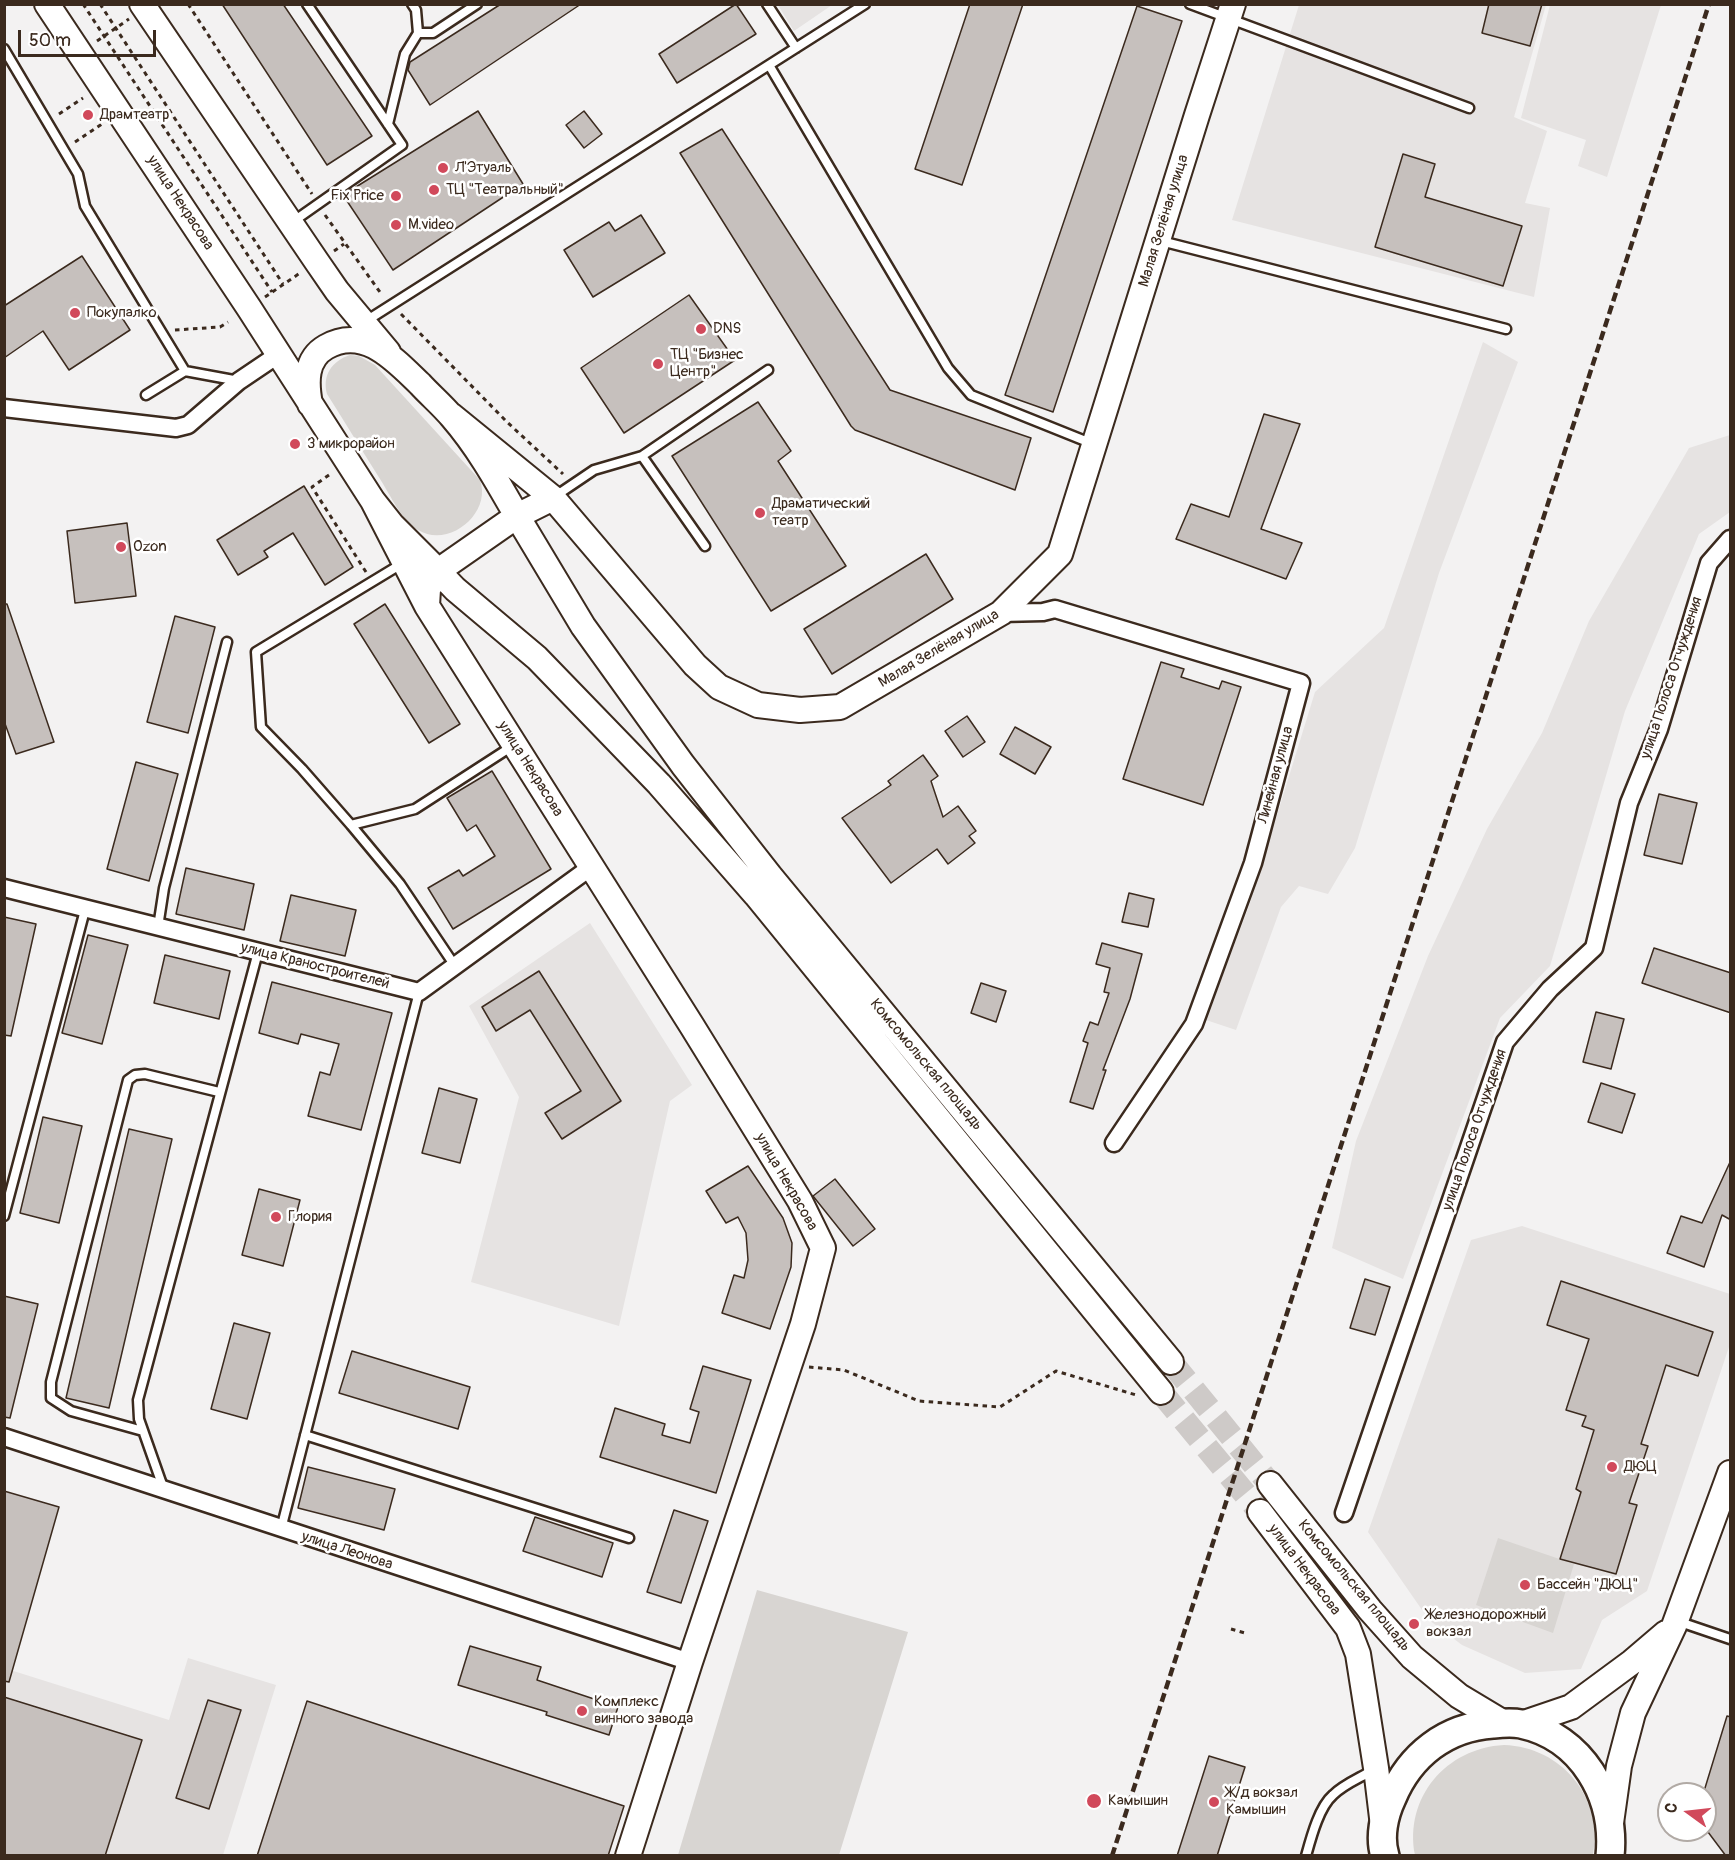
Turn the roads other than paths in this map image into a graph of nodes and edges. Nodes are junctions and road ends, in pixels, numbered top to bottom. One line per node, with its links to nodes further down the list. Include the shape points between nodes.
1 (47, 4): 20 (main road, улица Некрасова)
2 (307, 4): 15 (lane)
3 (412, 4): 10 (lane)
4 (477, 4): 10 (lane, via 433,33)
5 (768, 4): 11 (lane)
6 (865, 4): 11 (lane)
7 (1190, 4): 9 (lane)
8 (144, 7): 16 (main road, улица Некрасова)
9 (1231, 12): 14 (lane); 17 (main road, Малая Зелёная улица)
10 (418, 33): 15 (lane, via 405,54)
11 (796, 48): 13 (lane)
12 (4, 49): 23 (lane, via 78,174 85,206)
13 (769, 65): 18 (lane); 29 (lane, via 948,368 971,395)
14 (1469, 108)
15 (388, 123): 16 (lane, via 402,145)
16 (291, 223): 18 (main road, улица Некрасова)
17 (1157, 240): 19 (lane); 29 (main road, Малая Зелёная улица)
18 (363, 322): 21 (main road, улица Некрасова)
19 (1506, 329)
20 (279, 354): 24 (street); 26 (main road, улица Некрасова)
21 (389, 354): 26 (main road, улица Некрасова, via 353,340 325,347 309,369 306,384); 28 (main road, улица Некрасова)
22 (768, 370): 30 (lane)
23 (185, 371): 24 (lane); 25 (lane)
24 (239, 381): 27 (street, via 188,425 176,428)
25 (146, 395)
26 (310, 404): 32 (main road, улица Некрасова)
27 (4, 408)
28 (451, 415): 31 (main road, Малая Зелёная улица); 33 (main road, улица Некрасова, via 492,471)
29 (1094, 444): 39 (main road, Малая Зелёная улица, via 1060,554)
30 (642, 456): 31 (lane, via 594,470); 35 (lane)
31 (554, 498): 33 (main road); 39 (main road, Малая Зелёная улица, via 695,665 719,687 758,705 800,710 840,707)
32 (373, 501): 36 (main road, улица Некрасова); 37 (main road, улица Некрасова)
33 (517, 516): 37 (main road); 42 (main road, улица Некрасова, via 583,626)
34 (1731, 539): 63 (street, улица Полоса Отчуждения, via 1709,563 1659,729 1629,804 1594,948 1550,989 1505,1042)
35 (705, 546)
36 (404, 562): 38 (main road, улица Некрасова); 43 (lane, via 256,652 261,727)
37 (438, 571): 38 (main road, via 428,589); 55 (main road, улица Некрасова, via 537,658 608,730 756,895)
38 (427, 606): 41 (main road, улица Некрасова)
39 (1001, 613): 52 (street, Линейная улица, via 1055,609 1301,683 1253,863 1194,1024)
40 (227, 642): 47 (lane, via 164,888)
41 (514, 745): 43 (lane, via 415,809); 44 (main road, улица Некрасова)
42 (683, 765): 54 (main road, Комсомольская площадь)
43 (351, 825): 49 (lane, via 400,884)
44 (591, 867): 49 (street); 69 (main road, улица Некрасова, via 794,1191 823,1248 816,1282)
45 (4, 888): 46 (street, улица Краностроителей)
46 (85, 910): 47 (street, улица Краностроителей); 53 (lane)
47 (158, 928): 48 (street, улица Краностроителей)
48 (258, 952): 50 (street, улица Краностроителей); 51 (lane)
49 (455, 966): 50 (street)
50 (419, 992): 57 (lane)
51 (219, 1092): 56 (lane, via 138,1400); 56 (lane, via 145,1074 128,1080 51,1382 51,1398 66,1408)
52 (1114, 1143)
53 (4, 1216)
54 (1171, 1362)
55 (1150, 1394)
56 (143, 1431): 61 (lane)
57 (305, 1435): 64 (lane); 65 (lane)
58 (4, 1437): 61 (street, улица Леонова)
59 (1731, 1473): 66 (main road)
60 (1270, 1484): 70 (main road, Комсомольская площадь, via 1370,1610 1412,1656 1460,1696)
61 (164, 1490): 64 (street, улица Леонова)
62 (1260, 1512): 67 (main road, улица Некрасова)
63 (1344, 1513)
64 (281, 1529): 69 (street, улица Леонова)
65 (629, 1538)
66 (1675, 1623): 68 (lane); 70 (main road, via 1632,1662 1570,1707); 72 (main road, via 1633,1713 1619,1766)
67 (1348, 1628): 71 (main road, Комсомольская площадь, via 1358,1654)
68 (1731, 1639)
69 (690, 1662): 74 (main road, улица Некрасова)
70 (1512, 1724): 72 (main road, Комсомольская площадь, via 1557,1739 1574,1752 1603,1794); 73 (main road, Комсомольская площадь, via 1479,1725 1456,1731 1427,1748 1407,1768 1387,1808)
71 (1376, 1768): 73 (main road, Комсомольская площадь); 75 (lane, via 1330,1797 1316,1823)
72 (1611, 1823): 76 (main road, Комсомольская площадь)
73 (1382, 1846)
74 (628, 1856)
75 (1306, 1856)
76 (1610, 1856)

